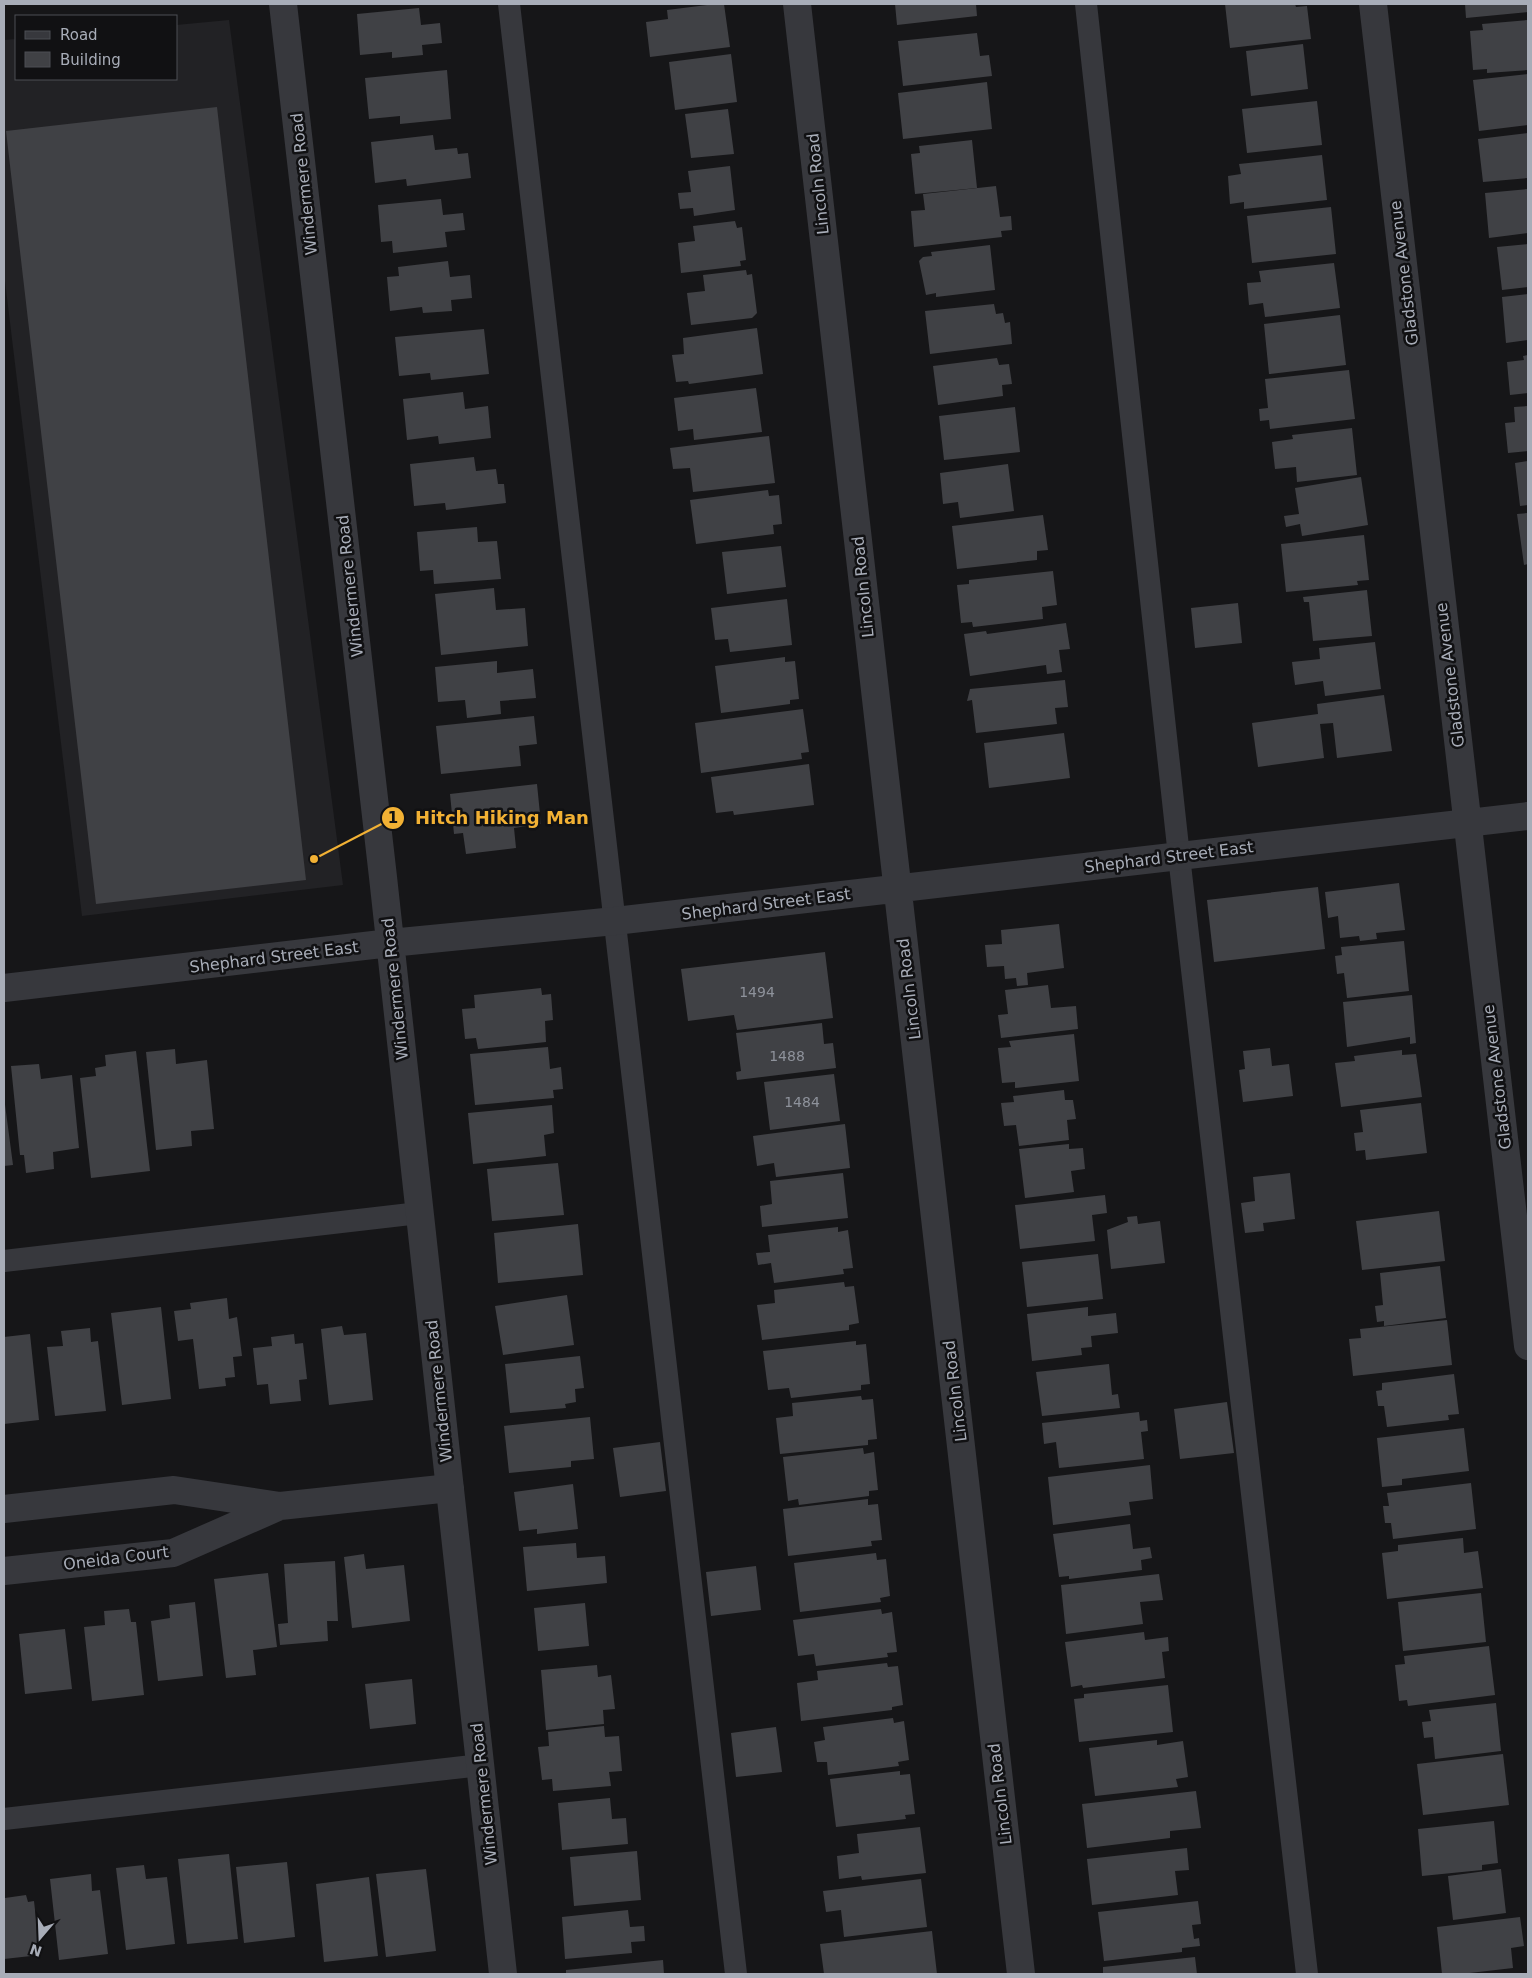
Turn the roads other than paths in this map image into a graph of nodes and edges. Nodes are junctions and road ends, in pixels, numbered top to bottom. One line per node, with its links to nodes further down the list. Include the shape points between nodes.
1 (283, 4): 11 (street, Windermere Road)
2 (509, 4): 10 (lane)
3 (797, 4): 9 (street, Lincoln Road)
4 (1086, 4): 8 (lane)
5 (1373, 4): 7 (street, Gladstone Avenue)
6 (1528, 816): 7 (street, Shephard Street East)
7 (1467, 823): 8 (street, Shephard Street East); 15 (street, Gladstone Avenue)
8 (1179, 856): 9 (street, Shephard Street East); 25 (lane)
9 (897, 888): 10 (street, Shephard Street East); 24 (street, Lincoln Road)
10 (615, 921): 11 (street, Shephard Street East); 23 (lane)
11 (390, 943): 12 (street, Shephard Street East); 13 (street, Windermere Road)
12 (4, 988)
13 (419, 1213): 14 (lane); 16 (street, Windermere Road)
14 (4, 1261)
15 (1528, 1346)
16 (450, 1488): 17 (street, Oneida Court); 20 (street, Windermere Road)
17 (280, 1506): 18 (street, Oneida Court, via 174,1490); 19 (street, Oneida Court, via 173,1553)
18 (4, 1509)
19 (4, 1571)
20 (481, 1765): 21 (lane); 22 (street, Windermere Road)
21 (4, 1819)
22 (503, 1974)
23 (736, 1974)
24 (1021, 1974)
25 (1307, 1974)

